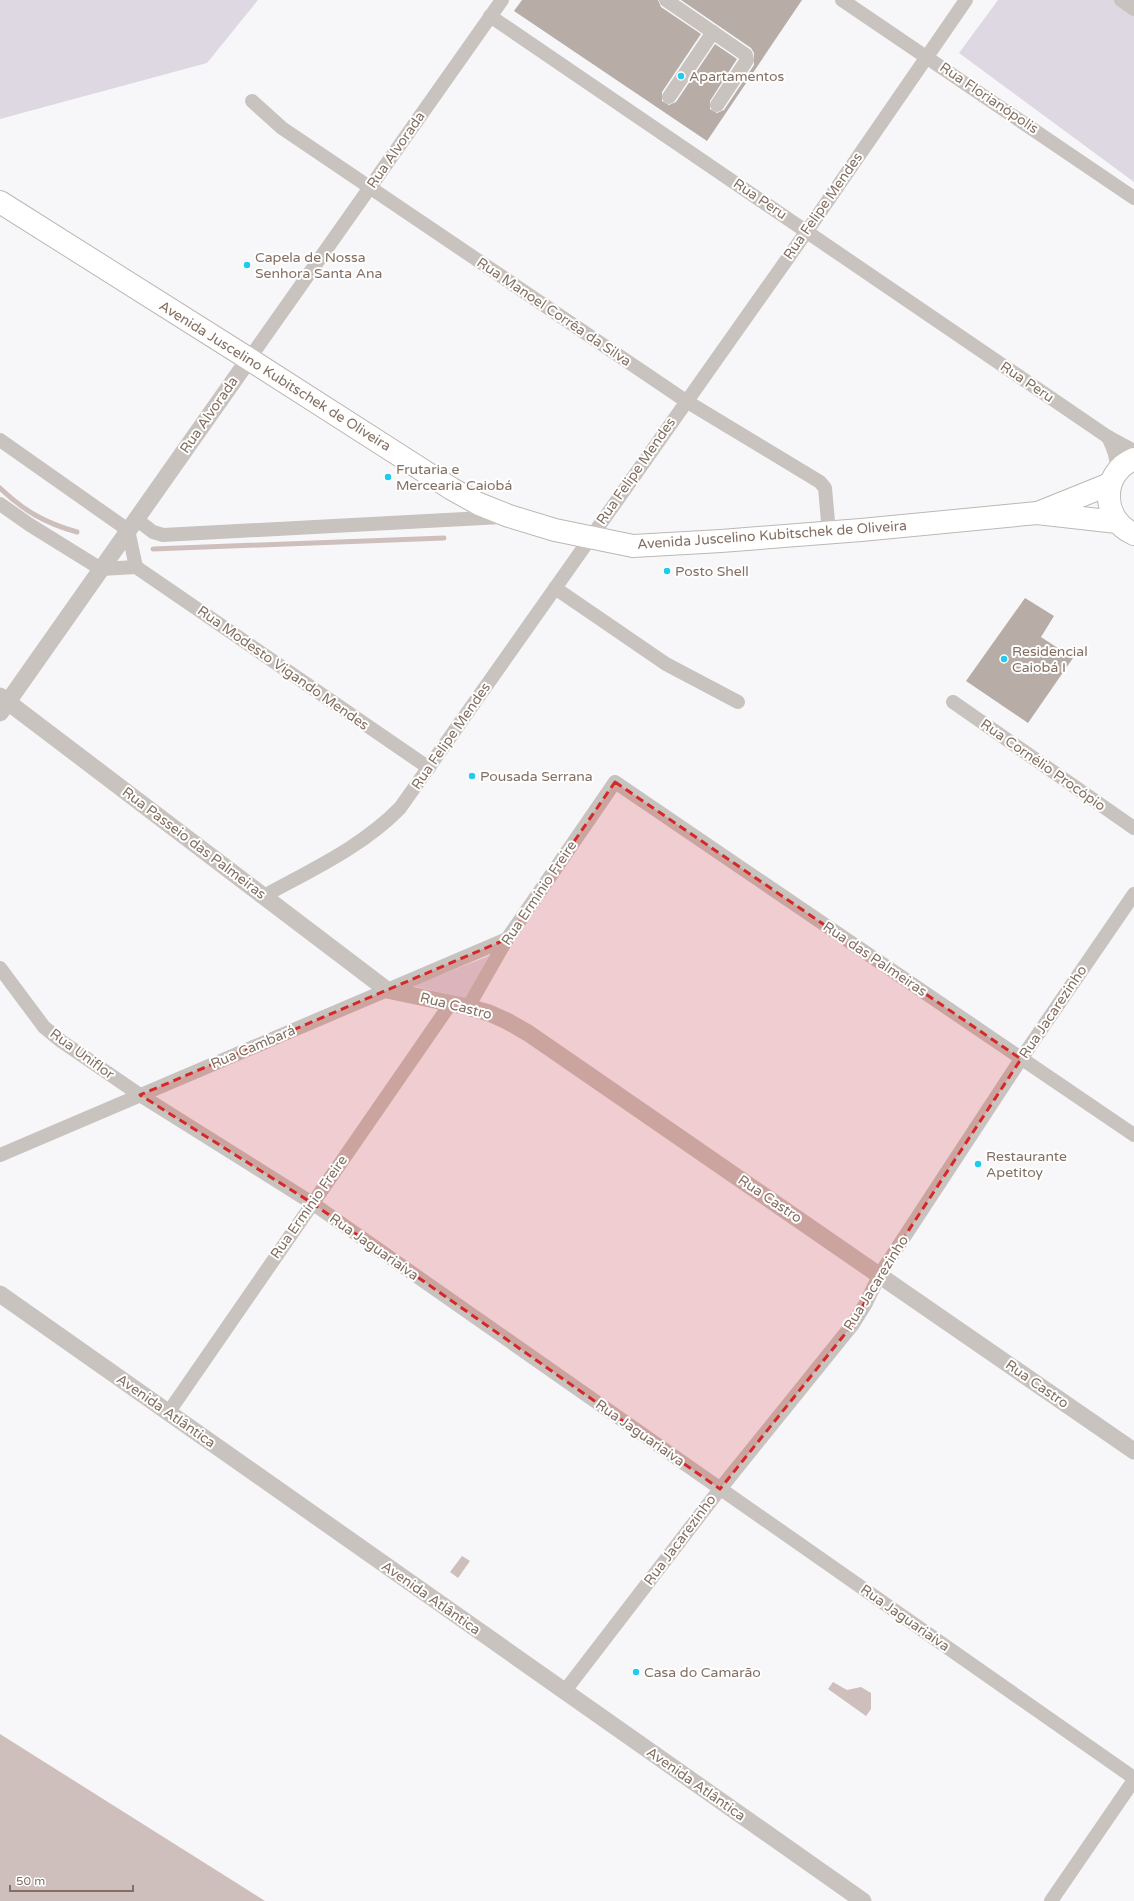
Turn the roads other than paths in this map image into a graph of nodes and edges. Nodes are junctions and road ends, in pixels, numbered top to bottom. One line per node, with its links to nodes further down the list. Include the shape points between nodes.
1 (502, 0): 7 (street, Rua Alvorada)
2 (666, 0): 8 (street)
3 (842, 0): 9 (street, Rua Florianópolis)
4 (966, 0): 9 (street, Rua Felipe Mendes)
5 (1122, 0): 6 (street)
6 (1134, 9)
7 (490, 16): 13 (street, Rua Alvorada); 16 (street, Rua Peru)
8 (712, 32): 10 (street); 12 (street, via 742,51 747,60)
9 (927, 56): 14 (street, Rua Florianópolis); 16 (street, Rua Felipe Mendes)
10 (669, 97)
11 (252, 101): 13 (street, Rua Manoel Corrêa da Silva, via 282,128)
12 (717, 105)
13 (370, 188): 17 (street, Rua Alvorada); 18 (street, Rua Manoel Corrêa da Silva)
14 (1134, 198)
15 (0, 202): 17 (main road, Avenida Juscelino Kubitschek de Oliveira)
16 (807, 231): 18 (street, Rua Felipe Mendes); 19 (street, Rua Peru)
17 (249, 359): 24 (main road, Avenida Juscelino Kubitschek de Oliveira, via 452,489); 25 (street, Rua Alvorada)
18 (686, 401): 27 (street, Rua Manoel Corrêa da Silva, via 820,482 825,488); 28 (street, Rua Felipe Mendes)
19 (1108, 437): 21 (street, Rua Peru); 21 (street, via 1117,458)
20 (0, 440): 25 (street)
21 (1126, 461): 23 (main road, Avenida Juscelino Kubitschek de Oliveira); 26 (main road, via 1108,497 1110,510)
22 (0, 504): 30 (street, via 30,526)
23 (1037, 513): 26 (main road, Avenida Juscelino Kubitschek de Oliveira); 27 (main road, Avenida Juscelino Kubitschek de Oliveira)
24 (509, 516): 25 (street, via 163,535); 28 (main road, Avenida Juscelino Kubitschek de Oliveira, via 555,530)
25 (132, 525): 29 (street); 30 (street, Rua Alvorada)
26 (1125, 528)
27 (829, 533): 28 (main road, Avenida Juscelino Kubitschek de Oliveira, via 633,546)
28 (590, 537): 31 (street, Rua Felipe Mendes)
29 (136, 567): 30 (street); 35 (street, Rua Modesto Vigando Mendes)
30 (101, 569): 34 (street, Rua Alvorada)
31 (555, 588): 32 (street, via 666,664); 35 (street, Rua Felipe Mendes)
32 (738, 702)
33 (953, 702): 37 (street, Rua Cornélio Procópio)
34 (3, 703): 39 (street, Rua Passeio das Palmeiras)
35 (429, 768): 39 (street, Rua Felipe Mendes, via 400,808 383,826)
36 (615, 782): 40 (street, Rua Ermínio Freire); 45 (street, Rua das Palmeiras)
37 (1134, 828)
38 (1134, 894): 45 (street, Rua Jacarezinho)
39 (264, 896): 42 (street, Rua Passeio das Palmeiras)
40 (507, 939): 42 (street, Rua Cambará); 44 (street, Rua Ermínio Freire)
41 (0, 968): 46 (street, Rua Uniflor, via 44,1026 61,1041)
42 (387, 990): 43 (street, Rua Castro); 46 (street, Rua Cambará)
43 (451, 1003): 44 (street, Rua Castro); 49 (street, Rua Ermínio Freire)
44 (468, 1007): 50 (street, Rua Castro, via 508,1021 528,1033)
45 (1021, 1059): 47 (street, Rua das Palmeiras); 50 (street, Rua Jacarezinho)
46 (140, 1095): 48 (street, Rua Cambará); 49 (street, Rua Jaguariaíva)
47 (1134, 1135)
48 (0, 1155)
49 (312, 1203): 52 (street, Rua Ermínio Freire); 54 (street, Rua Jaguariaíva)
50 (880, 1274): 53 (street, Rua Castro); 54 (street, Rua Jacarezinho, via 853,1324)
51 (0, 1294): 52 (street, Avenida Atlântica)
52 (168, 1413): 55 (street, Avenida Atlântica)
53 (1134, 1451)
54 (720, 1489): 55 (street, Rua Jacarezinho); 56 (street, Rua Jaguariaíva)
55 (564, 1692): 57 (street, Avenida Atlântica)
56 (1134, 1779): 58 (street)
57 (863, 1901)
58 (1051, 1901)

